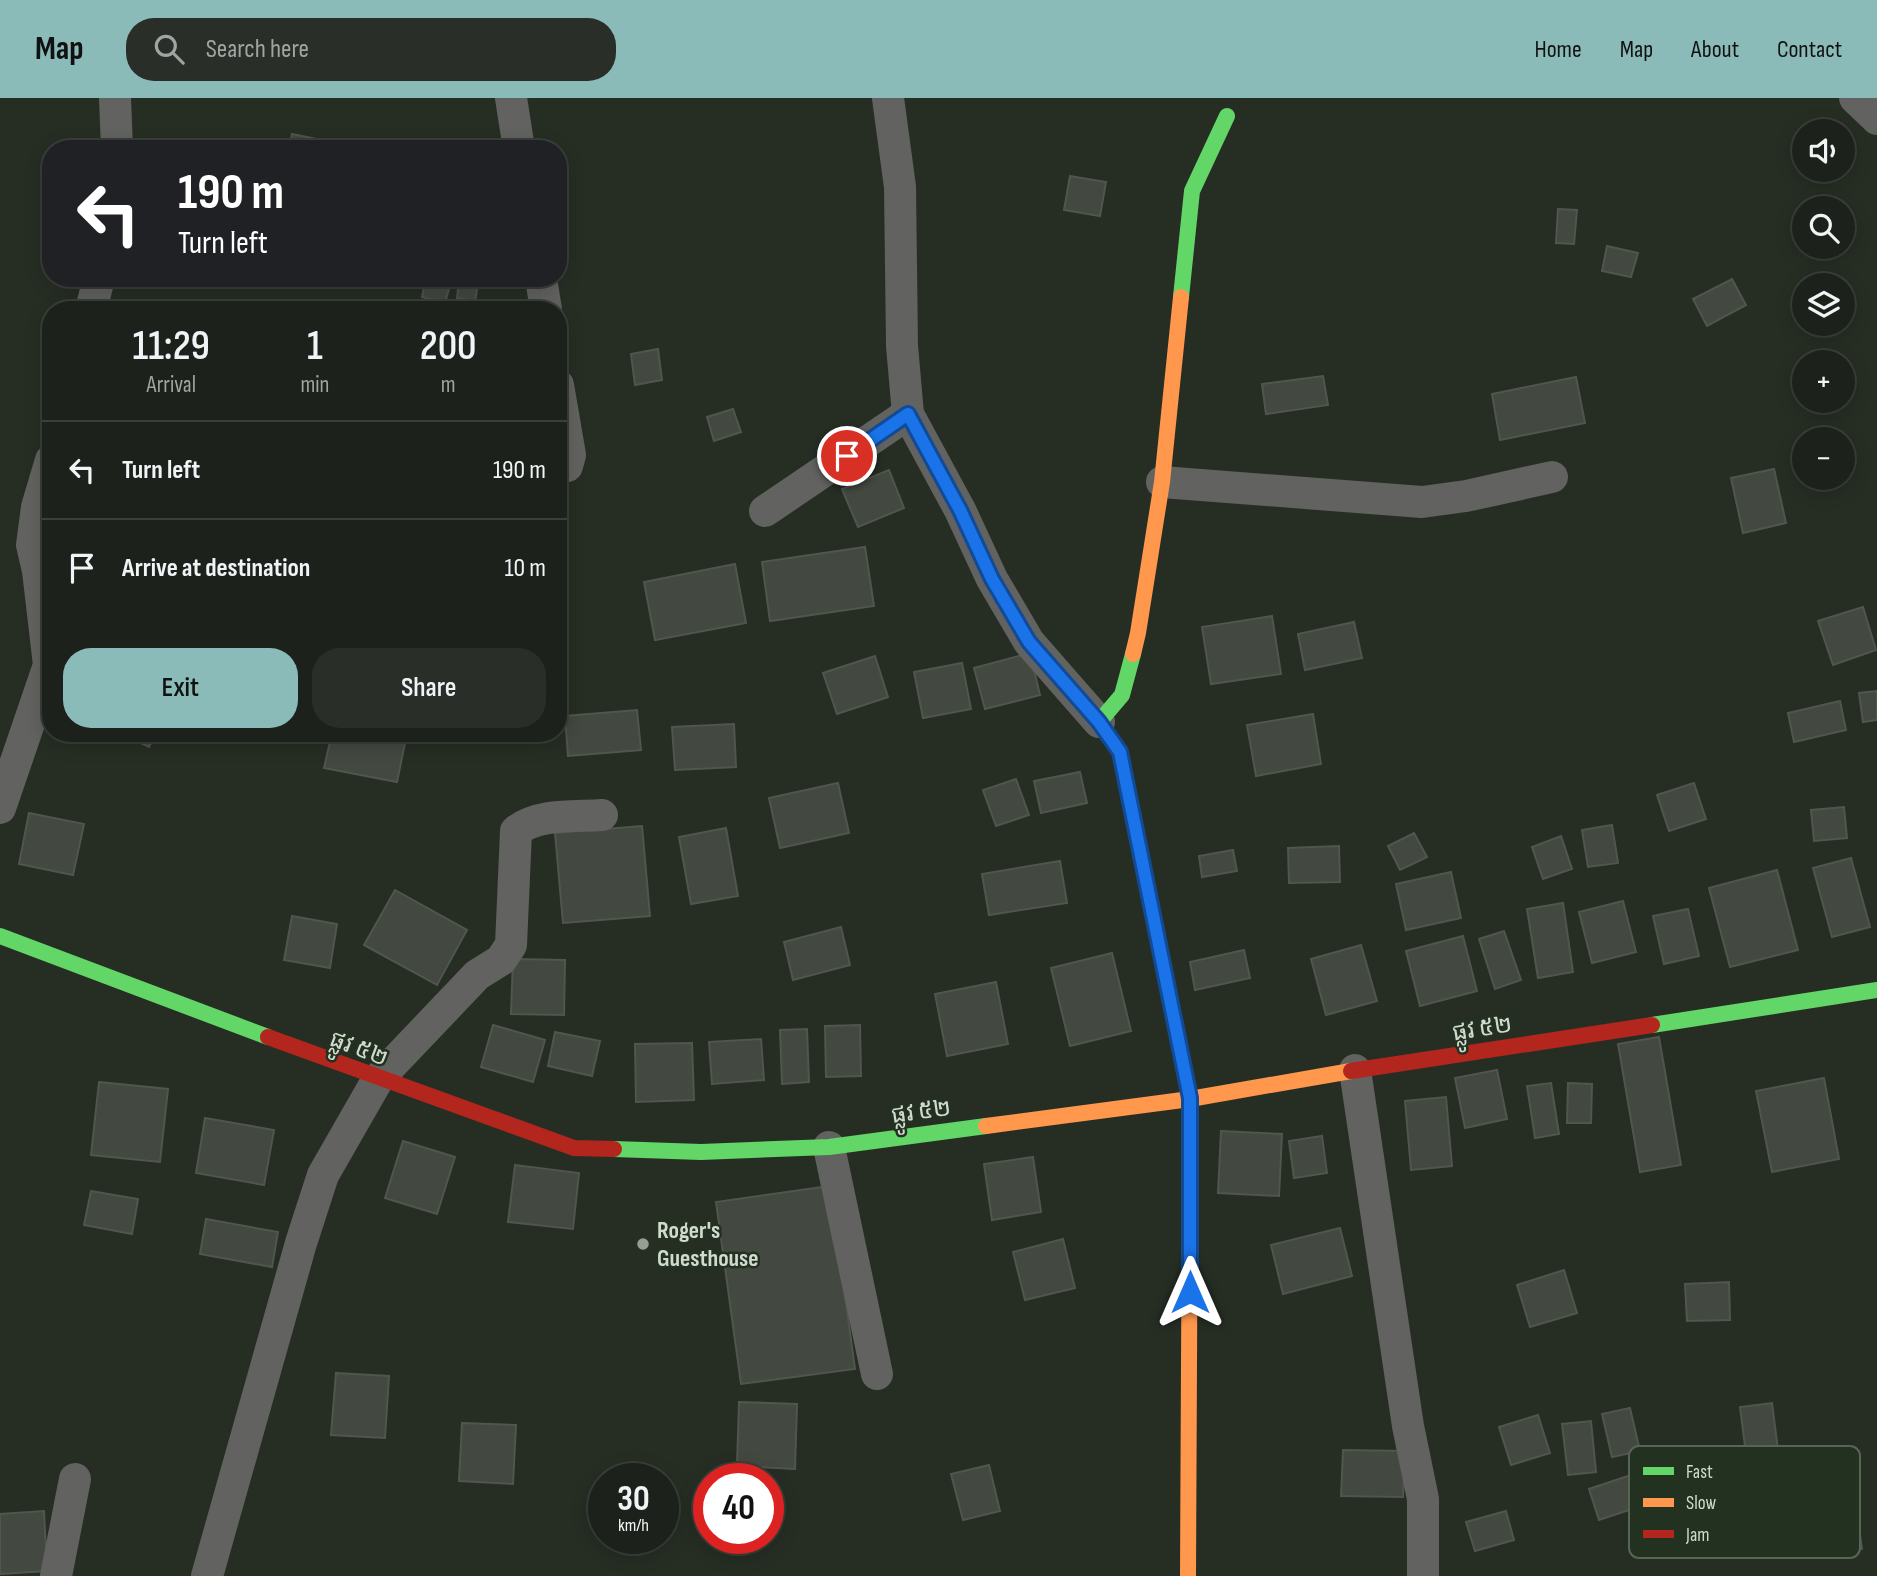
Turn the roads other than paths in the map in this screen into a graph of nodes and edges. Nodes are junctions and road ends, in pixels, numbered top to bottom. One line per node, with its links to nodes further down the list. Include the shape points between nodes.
1 (115, 98): 7 (street)
2 (511, 98): 8 (street)
3 (888, 98): 9 (street, via 900,187 902,346)
4 (1855, 98): 6 (street)
5 (1227, 116): 13 (street, via 1192,191)
6 (1877, 119)
7 (117, 140)
8 (518, 140)
9 (908, 414): 15 (street); 18 (street, via 1029,642)
10 (567, 438): 11 (street)
11 (567, 466)
12 (1552, 477): 13 (street, via 1422,502)
13 (1162, 482): 18 (street, via 1138,633 1122,695)
14 (42, 491): 16 (street, via 32,545)
15 (765, 511)
16 (42, 568)
17 (42, 683): 19 (street)
18 (1099, 722): 25 (street, via 1120,752)
19 (0, 808)
20 (602, 815): 24 (street, via 540,819 516,831 511,945)
21 (0, 936): 24 (street, ផ្លូវ ៥២)
22 (1877, 990): 23 (street, ផ្លូវ ៥២)
23 (1355, 1070): 25 (street, ផ្លូវ ៥២); 32 (street, via 1423,1499)
24 (378, 1079): 26 (street, ផ្លូវ ៥២, via 574,1148 701,1152); 30 (street, via 323,1175)
25 (1190, 1098): 26 (street, ផ្លូវ ៥២); 31 (street)
26 (829, 1147): 27 (street)
27 (877, 1374)
28 (75, 1479): 29 (street)
29 (56, 1576)
30 (207, 1576)
31 (1188, 1576)
32 (1423, 1576)

